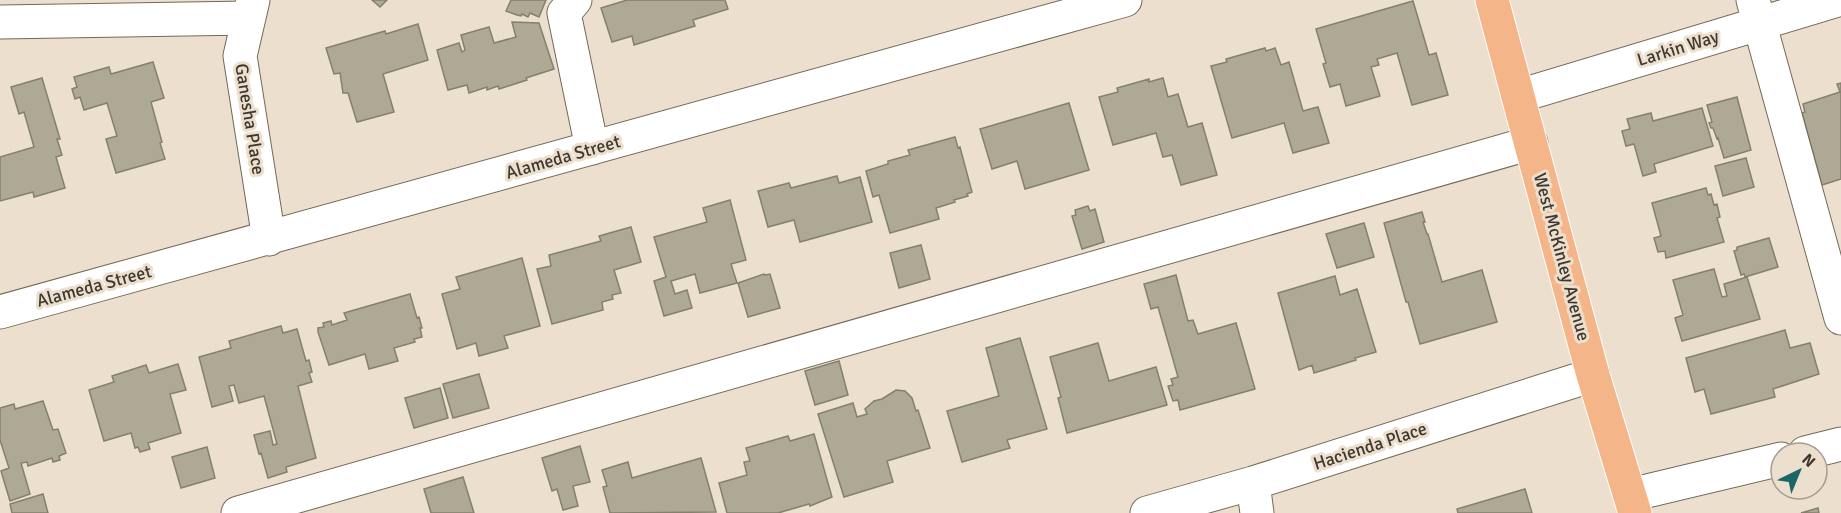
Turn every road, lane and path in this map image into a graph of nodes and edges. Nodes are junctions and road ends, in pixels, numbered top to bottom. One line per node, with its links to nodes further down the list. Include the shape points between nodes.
1 (575, 0): 10 (street, via 564,13)
2 (1125, 0): 10 (street, Alameda Street)
3 (1492, 0): 8 (main road, West McKinley Avenue)
4 (1838, 0): 6 (street, Larkin Way)
5 (251, 9): 7 (street); 11 (street, Ganesha Place, via 240,56)
6 (1756, 12): 8 (street, Larkin Way); 13 (street)
7 (0, 22)
8 (1519, 96): 9 (main road, West McKinley Avenue)
9 (1532, 143): 14 (main road, West McKinley Avenue); 18 (street)
10 (592, 148): 11 (street, Alameda Street)
11 (269, 238): 12 (street, Alameda Street)
12 (0, 312)
13 (1841, 318)
14 (1593, 375): 16 (street, Hacienda Place); 17 (main road, West McKinley Avenue)
15 (1769, 463): 17 (street)
16 (1255, 498): 19 (street, Hacienda Place)
17 (1632, 504)
18 (238, 513)
19 (1147, 513)

